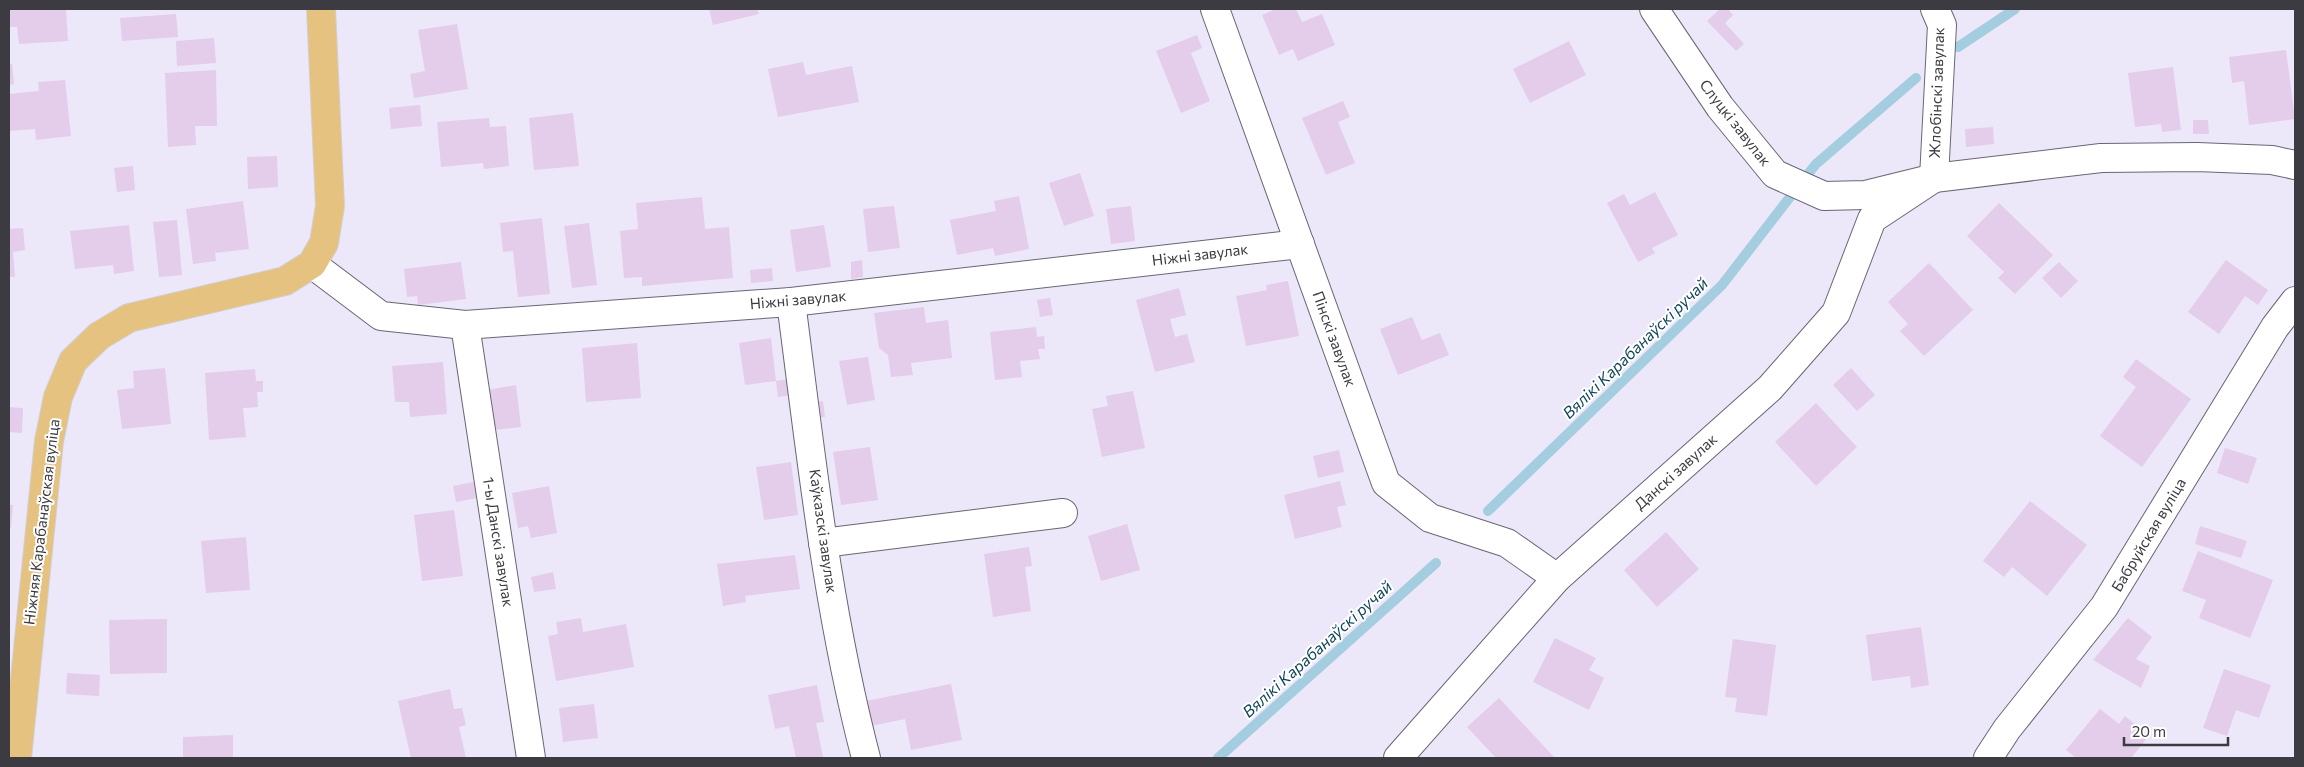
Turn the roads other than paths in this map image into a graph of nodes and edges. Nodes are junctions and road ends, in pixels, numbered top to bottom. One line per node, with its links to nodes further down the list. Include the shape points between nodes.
1 (321, 9): 8 (main road, Ніжняя Карабанаўская вуліца, via 330,206 324,243)
2 (1216, 9): 7 (street, Пінскі завулак)
3 (1654, 9): 6 (street, Слуцкі завулак, via 1720,107 1776,174 1824,196 1865,195)
4 (1935, 9): 6 (street, Жлобінскі завулак, via 1942,25)
5 (2295, 165): 6 (street, via 2272,160 2197,156 2101,158)
6 (1934, 178): 14 (street, Данскі завулак, via 1872,219 1836,313 1770,388)
7 (1300, 244): 10 (street, Ніжні завулак); 14 (street, Пінскі завулак, via 1386,483 1430,518 1507,543)
8 (312, 264): 11 (street, Ніжні завулак, via 381,316); 15 (main road, Ніжняя Карабанаўская вуліца, via 285,281 129,318 99,336 73,361 58,397 49,441)
9 (2295, 301): 19 (street, Бабруйская вуліца, via 2275,327 2104,607)
10 (791, 302): 11 (street, Ніжні завулак); 13 (street, Каўказскі завулак)
11 (466, 325): 16 (street, 1-ы Данскі завулак)
12 (1063, 513): 13 (street)
13 (823, 543): 17 (street, Каўказскі завулак, via 850,697)
14 (1557, 578): 18 (street, Данскі завулак)
15 (15, 743)
16 (531, 758)
17 (866, 758)
18 (1398, 758)
19 (1988, 758)

